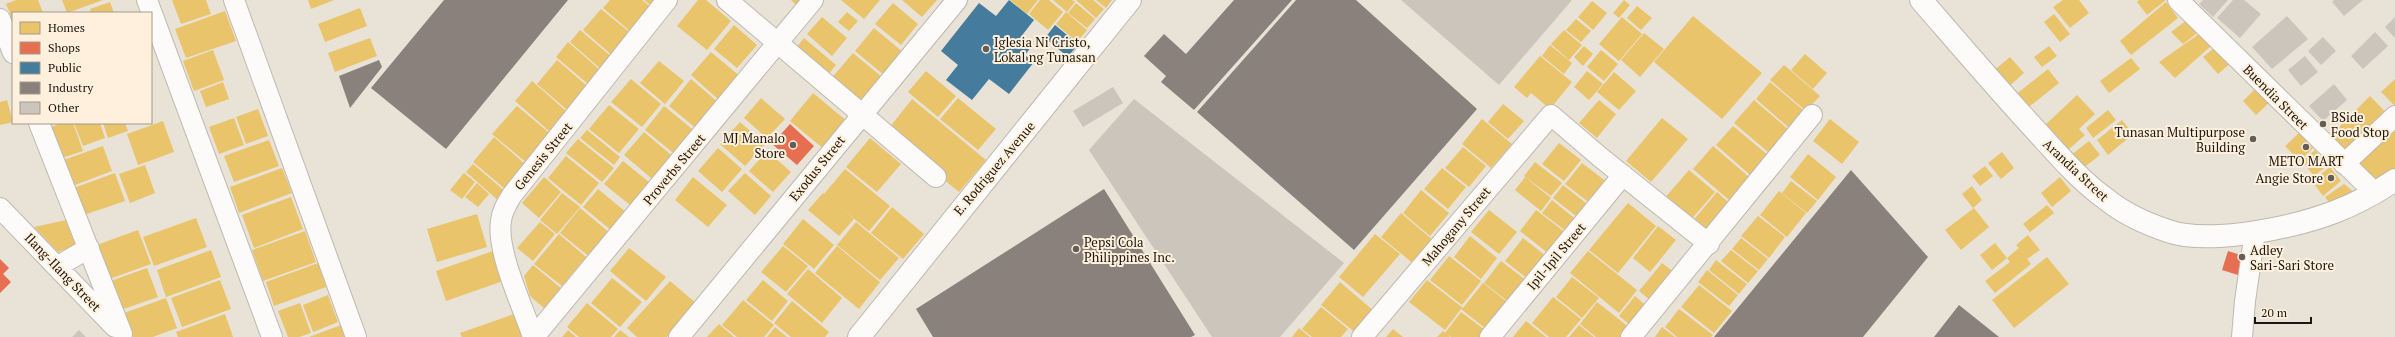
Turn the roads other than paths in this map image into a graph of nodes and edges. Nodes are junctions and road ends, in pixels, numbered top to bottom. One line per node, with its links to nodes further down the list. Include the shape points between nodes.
1 (146, 0): 10 (street)
2 (234, 0): 32 (street)
3 (667, 0): 33 (street, Genesis Street, via 505,207 501,221 502,249)
4 (727, 0): 13 (street)
5 (813, 0): 13 (street, Proverbs Street)
6 (957, 0): 15 (street, Exodus Street)
7 (1130, 0): 29 (street, E. Rodriguez Avenue)
8 (1921, 0): 25 (street, Arandia Street, via 2023,117 2106,200 2141,220 2169,231 2199,236)
9 (2178, 0): 19 (street, Buendia Street)
10 (150, 12)
11 (152, 16): 31 (street)
12 (0, 19): 14 (street)
13 (777, 45): 15 (street); 33 (street, Proverbs Street)
14 (12, 50)
15 (861, 115): 21 (street); 34 (street, Exodus Street)
16 (1812, 116): 26 (street)
17 (2395, 116): 19 (street)
18 (40, 124): 27 (street)
19 (2344, 164): 23 (street, Buendia Street)
20 (1623, 175): 26 (street); 35 (street, Mahogany Street, via 1551,115); 36 (street, Ipil-Ipil Street)
21 (936, 177)
22 (2395, 180): 23 (street, Arandia Street)
23 (2376, 193): 25 (street, Arandia Street, via 2345,209 2312,221)
24 (0, 208): 28 (street, Ilang-Ilang Street)
25 (2255, 232): 38 (street)
26 (1709, 244): 37 (street)
27 (88, 248): 28 (street); 30 (street)
28 (58, 266): 30 (street, Ilang-Ilang Street)
29 (863, 335)
30 (124, 336)
31 (272, 337)
32 (356, 337)
33 (533, 337)
34 (679, 337)
35 (1362, 337)
36 (1490, 337)
37 (1631, 337)
38 (2242, 337)

